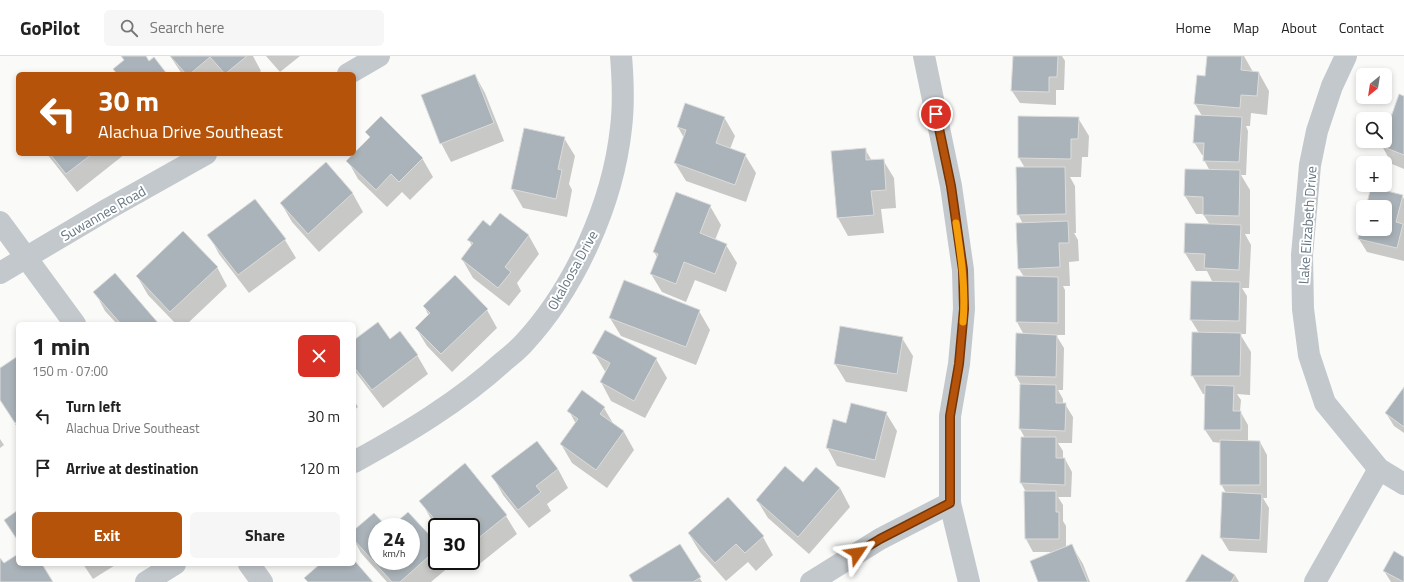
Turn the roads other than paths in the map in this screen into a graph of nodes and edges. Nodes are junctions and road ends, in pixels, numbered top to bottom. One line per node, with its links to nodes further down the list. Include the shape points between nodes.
1 (380, 56): 5 (street)
2 (621, 56): 11 (street, Okaloosa Drive, via 624,92 615,164 594,230 561,295 524,344 486,378 400,437)
3 (924, 56): 14 (street, via 951,186 963,270 964,309 959,364 950,416)
4 (1346, 56): 12 (street, Lake Elizabeth Drive, via 1332,86 1317,131 1310,165 1302,256 1303,309 1309,355 1325,403)
5 (352, 72)
6 (202, 156): 8 (street, Suwannee Road)
7 (0, 222): 8 (street)
8 (28, 258): 9 (street, Suwannee Road); 10 (street)
9 (0, 274)
10 (74, 322)
11 (356, 461)
12 (1379, 469): 13 (street, Lake Elizabeth Drive); 21 (street)
13 (1404, 484)
14 (950, 503): 19 (street, via 880,539); 20 (street)
15 (172, 566): 17 (street)
16 (250, 566): 18 (street)
17 (146, 582)
18 (262, 582)
19 (811, 582)
20 (968, 582)
21 (1314, 582)

